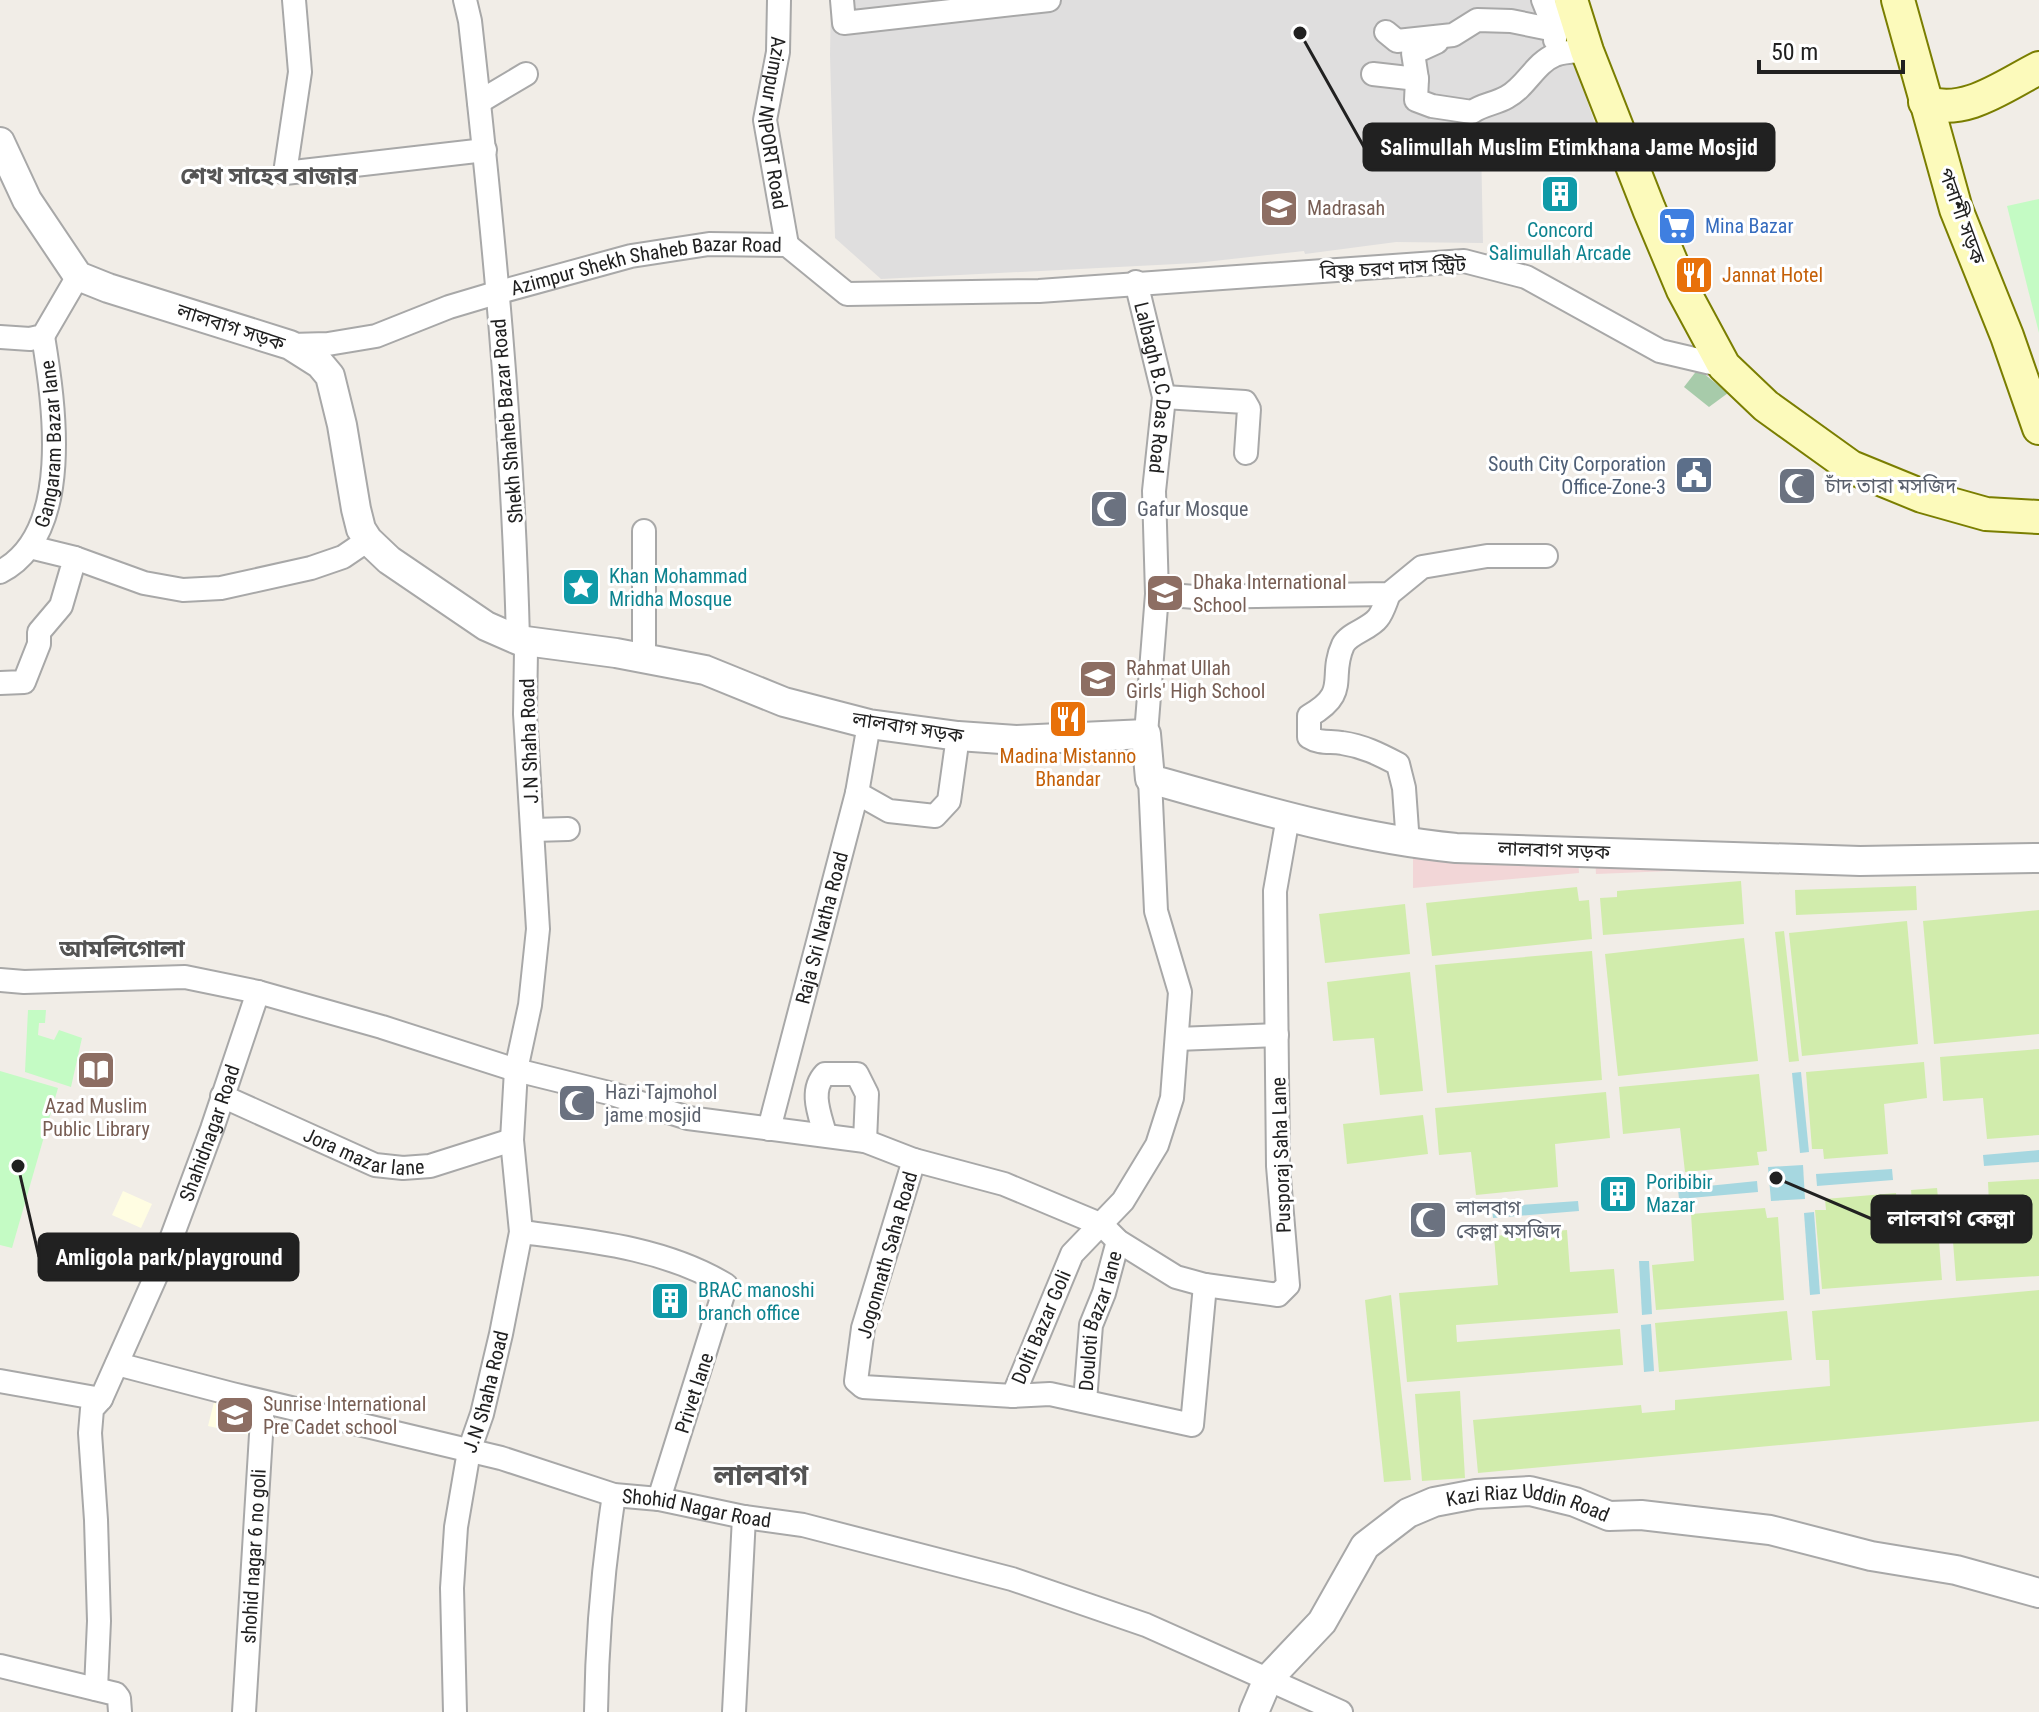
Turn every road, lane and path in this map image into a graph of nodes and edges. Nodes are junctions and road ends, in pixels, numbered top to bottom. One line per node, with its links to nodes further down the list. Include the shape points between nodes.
1 (294, 0): 21 (street, via 300,72 285,173)
2 (465, 0): 18 (street, Shekh Shaheb Bazar Road)
3 (779, 0): 22 (street, Azimpur NIPORT Road, via 778,52 765,120)
4 (842, 0): 5 (street, via 844,23)
5 (1049, 0)
6 (1543, 0): 9 (street)
7 (1571, 0): 12 (main road)
8 (1898, 0): 19 (main road, পলাশী সড়ক)
9 (1555, 30): 11 (street, via 1477,20); 13 (street)
10 (1386, 32): 11 (street, via 1397,41)
11 (1453, 35): 17 (street, via 1413,53)
12 (1587, 51): 13 (street); 29 (main road, via 1683,290)
13 (1555, 55): 17 (street, via 1504,99 1472,112 1416,100)
14 (2039, 68): 19 (main road, via 1955,108)
15 (526, 74): 18 (street)
16 (1373, 74): 17 (street)
17 (1417, 79)
18 (479, 102): 21 (street, Shekh Shaheb Bazar Road)
19 (1925, 102): 31 (main road, পলাশী সড়ক, via 1956,209)
20 (0, 142): 23 (street, via 27,200)
21 (485, 150): 25 (street, Shekh Shaheb Bazar Road)
22 (787, 245): 24 (street, Azimpur Shekh Shaheb Bazar Road, via 847,294 1039,291); 25 (street, Azimpur Shekh Shaheb Bazar Road, via 709,244 631,256)
23 (78, 276): 26 (street); 28 (street, লালবাগ সড়ক)
24 (1136, 282): 29 (street, বিষ্ণু চরণ দাস স্ট্রিট, via 1464,261 1526,277 1660,351); 30 (street, Lalbagh B.C Das Road)
25 (496, 293): 28 (street, Azimpur Shekh Shaheb Bazar Road, via 376,336); 42 (street, Shekh Shaheb Bazar Road)
26 (43, 336): 27 (street); 36 (street, Gangaram Bazar lane, via 55,470)
27 (0, 337)
28 (290, 345): 35 (street, লালবাগ সড়ক, via 330,376 356,509)
29 (1724, 366): 33 (main road, via 1766,406 1851,467 1922,496 1986,514)
30 (1164, 397): 32 (street, via 1245,402); 40 (street, Lalbagh B.C Das Road, via 1154,491)
31 (2039, 428)
32 (1246, 453)
33 (2039, 517)
34 (644, 531): 43 (street)
35 (368, 540): 38 (street, Gangaram Bazar lane, via 343,557 311,568 221,588 183,590 144,583); 42 (street, লালবাগ সড়ক, via 455,607)
36 (30, 547): 38 (street, Gangaram Bazar lane); 39 (street, Gangaram Bazar lane)
37 (1546, 556): 41 (street, via 1487,556 1422,567)
38 (75, 558): 44 (street, via 61,606 39,632 24,682)
39 (0, 572)
40 (1157, 594): 41 (street); 46 (street, Lalbagh B.C Das Road)
41 (1389, 594): 53 (street, via 1378,618 1344,642 1337,686 1326,706 1309,716 1309,737 1374,750 1398,764)
42 (522, 645): 43 (street, লালবাগ সড়ক); 52 (street, J.N Shaha Road)
43 (644, 659): 45 (street, লালবাগ সড়ক, via 705,670 784,702)
44 (0, 683)
45 (869, 724): 47 (street, লালবাগ সড়ক); 49 (street, Raja Sri Natha Road)
46 (1146, 734): 47 (street, লালবাগ সড়ক, via 1016,740); 48 (street)
47 (958, 736): 49 (street, via 949,801 935,816 889,811)
48 (1150, 779): 50 (street, লালবাগ সড়ক); 58 (street, Dolti Bazar Goli, via 1156,911 1180,992)
49 (857, 793): 61 (street, Raja Sri Natha Road)
50 (1288, 817): 53 (street, লালবাগ সড়ক); 57 (street, Pusporaj Saha Lane, via 1275,891)
51 (568, 829): 52 (street)
52 (533, 830): 59 (street, J.N Shaha Road, via 538,929)
53 (1408, 844): 54 (street, লালবাগ সড়ক, via 1860,861)
54 (2039, 858)
55 (0, 980): 56 (street, via 185,977)
56 (258, 992): 59 (street); 60 (street, Shahidnagar Road)
57 (1277, 1035): 58 (street); 68 (street, Pusporaj Saha Lane, via 1278,1166 1288,1285 1278,1295)
58 (1177, 1039): 67 (street, Dolti Bazar Goli, via 1172,1098 1157,1145)
59 (516, 1070): 61 (street, via 688,1118); 63 (street, J.N Shaha Road)
60 (222, 1096): 63 (street, Jora mazar lane, via 375,1165 430,1166); 69 (street, Shahidnagar Road, via 164,1258)
61 (769, 1129): 62 (street)
62 (825, 1134): 64 (street); 64 (street, via 816,1100 820,1079 825,1074 857,1074 867,1094)
63 (512, 1140): 66 (street, J.N Shaha Road)
64 (865, 1141): 65 (street)
65 (914, 1160): 67 (street, via 1004,1184); 71 (street, Jogonnath Saha Road, via 863,1328 856,1381 863,1387)
66 (521, 1232): 75 (street, J.N Shaha Road); 77 (street, Privet lane, via 654,1254 726,1285)
67 (1110, 1233): 68 (street, Pusporaj Saha Lane, via 1176,1277); 71 (street, Dolti Bazar Goli, via 1072,1254); 73 (street, Douloti Bazar lane, via 1104,1293 1091,1325)
68 (1205, 1285): 73 (street, Dolti Bazar Goli, via 1192,1425)
69 (117, 1364): 72 (street, Shahidnagar Road); 74 (street, Shohid Nagar Road)
70 (0, 1381): 72 (street)
71 (1013, 1396): 73 (street, Dolti Bazar Goli, via 1050,1394)
72 (101, 1399): 82 (street, Shahidnagar Road, via 92,1409 90,1433 97,1535)
73 (1085, 1401)
74 (263, 1402): 75 (street, Shohid Nagar Road); 84 (street, shohid nagar 6 no goli)
75 (469, 1451): 76 (street, Shohid Nagar Road); 85 (street, J.N Shaha Road, via 452,1588)
76 (614, 1495): 77 (street, Shohid Nagar Road); 86 (street, via 597,1638)
77 (659, 1499): 78 (street, Shohid Nagar Road)
78 (744, 1517): 81 (street, Shohid Nagar Road, via 803,1525 1012,1579 1146,1625); 87 (street)
79 (2039, 1593): 81 (street, Kazi Riaz Uddin Road, via 1770,1530 1609,1516 1530,1491 1476,1494 1408,1513 1365,1546 1322,1622)
80 (0, 1666): 82 (street)
81 (1268, 1679): 88 (street, Kazi Riaz Uddin Road); 89 (street, Shohid Nagar Road)
82 (96, 1689): 83 (street, via 116,1694)
83 (120, 1712)
84 (244, 1712)
85 (455, 1712)
86 (596, 1712)
87 (734, 1712)
88 (1254, 1712)
89 (1341, 1712)

